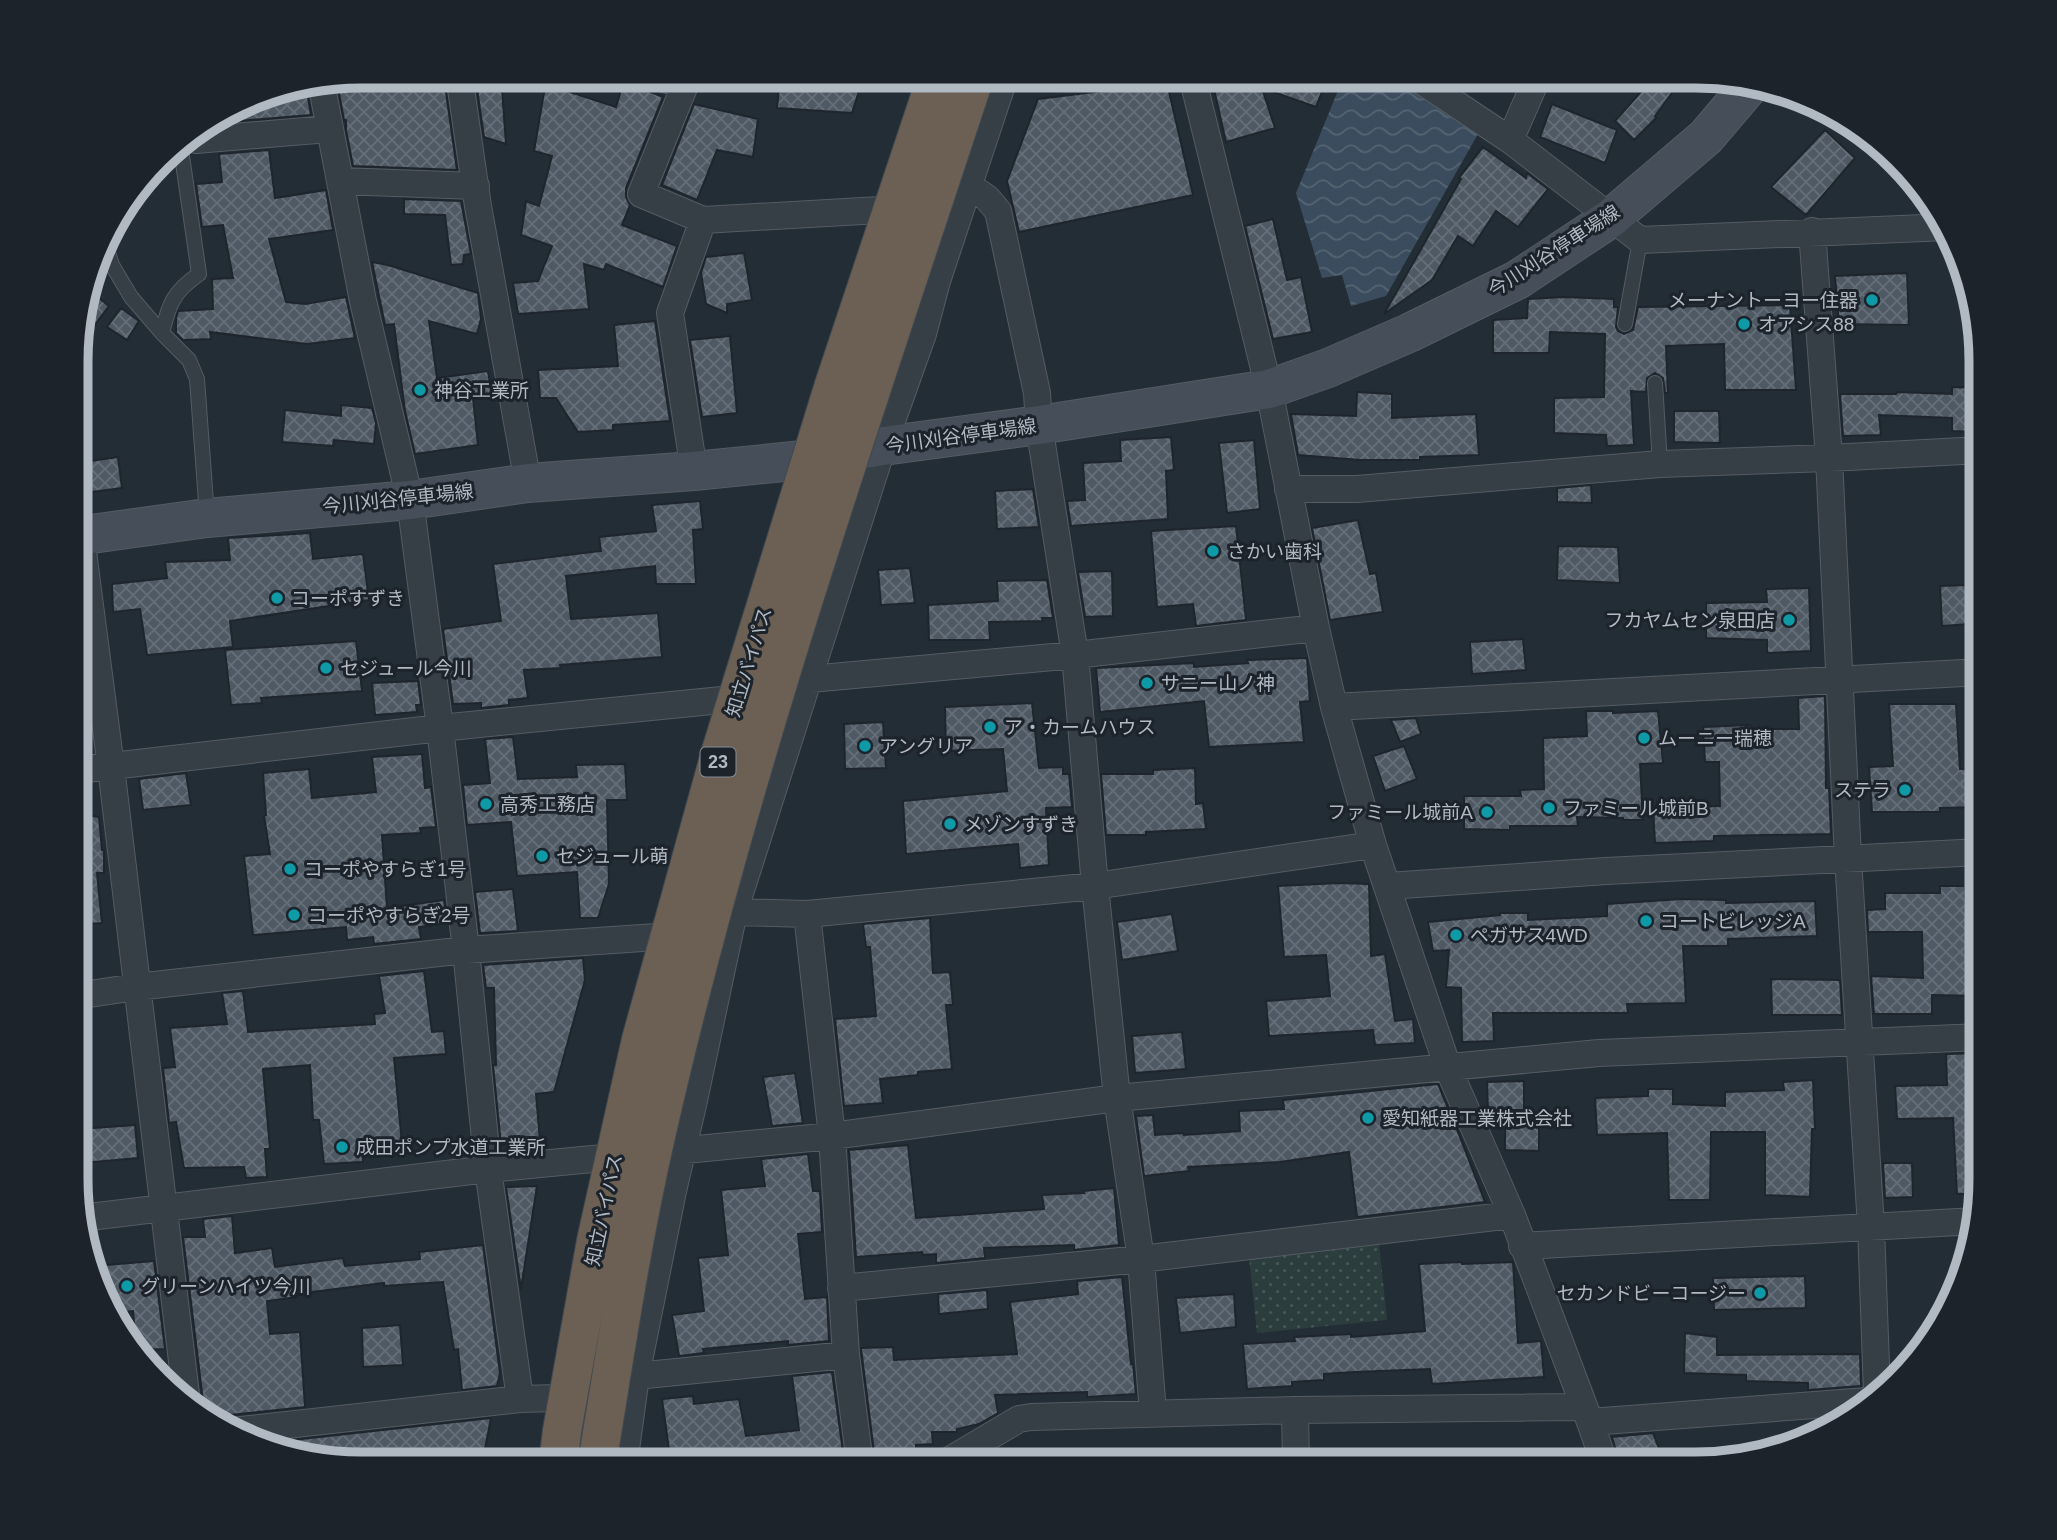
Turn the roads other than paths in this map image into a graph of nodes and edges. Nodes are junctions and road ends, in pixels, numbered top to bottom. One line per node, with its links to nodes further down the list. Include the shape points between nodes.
1 (461, 88): 18 (street)
2 (684, 88): 20 (street, via 641,194)
3 (915, 88): 19 (street)
4 (933, 88): 91 (highway, 知立バイパス / 23, bridge, via 834,385 729,725 641,1040 596,1241)
5 (971, 88): 92 (highway, 知立バイパス / 23, bridge, via 793,635 727,861 655,1140)
6 (1002, 88): 17 (street)
7 (1195, 88): 28 (street)
8 (1432, 88): 14 (street)
9 (1533, 88): 14 (street)
10 (322, 90): 12 (street)
11 (1744, 92): 22 (main road, 今川刈谷停車場線)
12 (329, 129): 13 (street); 16 (street)
13 (201, 140)
14 (1510, 140): 22 (street)
15 (182, 154): 26 (lane, via 199,274 181,286)
16 (340, 181): 18 (street); 38 (street)
17 (968, 185): 29 (street, via 998,211 1037,393); 30 (street)
18 (476, 187): 36 (street)
19 (880, 210): 20 (street); 33 (street)
20 (703, 219): 35 (street, via 670,313)
21 (1935, 227): 23 (street)
22 (1625, 229): 23 (street); 25 (lane); 28 (main road, 今川刈谷停車場線, via 1409,334)
23 (1812, 231): 32 (street)
24 (108, 255): 26 (lane, via 131,297)
25 (1625, 324)
26 (162, 333): 39 (lane, via 189,360 197,379)
27 (1655, 383): 34 (lane)
28 (1269, 389): 29 (main road, 今川刈谷停車場線); 37 (street)
29 (1039, 425): 30 (main road, 今川刈谷停車場線); 43 (street)
30 (883, 446): 33 (main road, 今川刈谷停車場線); 45 (street)
31 (1969, 451): 32 (street)
32 (1829, 458): 34 (street); 46 (street)
33 (794, 461): 35 (main road, 今川刈谷停車場線); 47 (street)
34 (1660, 464): 37 (street, via 1357,489)
35 (694, 471): 36 (main road, 今川刈谷停車場線)
36 (528, 483): 38 (main road, 今川刈谷停車場線)
37 (1288, 489): 42 (street)
38 (410, 500): 39 (main road, 今川刈谷停車場線); 49 (street)
39 (208, 518): 40 (main road, 今川刈谷停車場線)
40 (88, 535)
41 (88, 601): 50 (street)
42 (1316, 628): 43 (street); 48 (street)
43 (1075, 655): 45 (street); 55 (street)
44 (1969, 673): 46 (street)
45 (810, 679): 57 (street)
46 (1840, 680): 48 (street); 54 (street)
47 (722, 700): 49 (street); 59 (street)
48 (1334, 708): 52 (street)
49 (440, 728): 50 (street); 60 (street)
50 (111, 767): 51 (street); 61 (street)
51 (88, 769)
52 (1373, 845): 55 (street); 56 (street)
53 (1969, 853): 54 (street)
54 (1848, 858): 56 (street); 64 (street)
55 (1094, 886): 58 (street); 66 (street)
56 (1388, 886): 65 (street)
57 (734, 912): 58 (street); 68 (street)
58 (807, 914): 67 (street)
59 (657, 937): 60 (street); 69 (street)
60 (466, 950): 61 (street); 70 (street)
61 (136, 987): 62 (street); 71 (street)
62 (88, 994)
63 (1969, 1038): 64 (street)
64 (1860, 1044): 65 (street, via 1599,1053); 75 (street)
65 (1448, 1068): 66 (street); 72 (street)
66 (1117, 1098): 67 (street); 77 (street)
67 (832, 1136): 68 (street); 78 (street)
68 (683, 1150): 69 (street); 80 (street)
69 (604, 1157): 70 (street); 83 (street)
70 (488, 1170): 71 (street); 84 (street)
71 (163, 1209): 73 (street); 82 (street)
72 (1512, 1215): 76 (street); 77 (street)
73 (90, 1217)
74 (1966, 1222): 75 (street)
75 (1871, 1227): 76 (street); 81 (street)
76 (1522, 1246): 88 (street)
77 (1141, 1259): 78 (street); 87 (street)
78 (841, 1288): 79 (street)
79 (846, 1355): 80 (street); 94 (street)
80 (636, 1376): 93 (street)
81 (1877, 1385)
82 (185, 1389)
83 (558, 1398): 84 (street); 90 (street)
84 (520, 1399): 89 (street)
85 (1855, 1402): 88 (street)
86 (1295, 1410): 87 (street); 88 (street); 96 (street)
87 (1153, 1413): 95 (street, via 1018,1419)
88 (1587, 1415): 97 (street)
89 (250, 1429)
90 (549, 1452)
91 (559, 1452)
92 (599, 1452)
93 (626, 1452)
94 (858, 1452)
95 (963, 1452)
96 (1296, 1452)
97 (1600, 1452)

